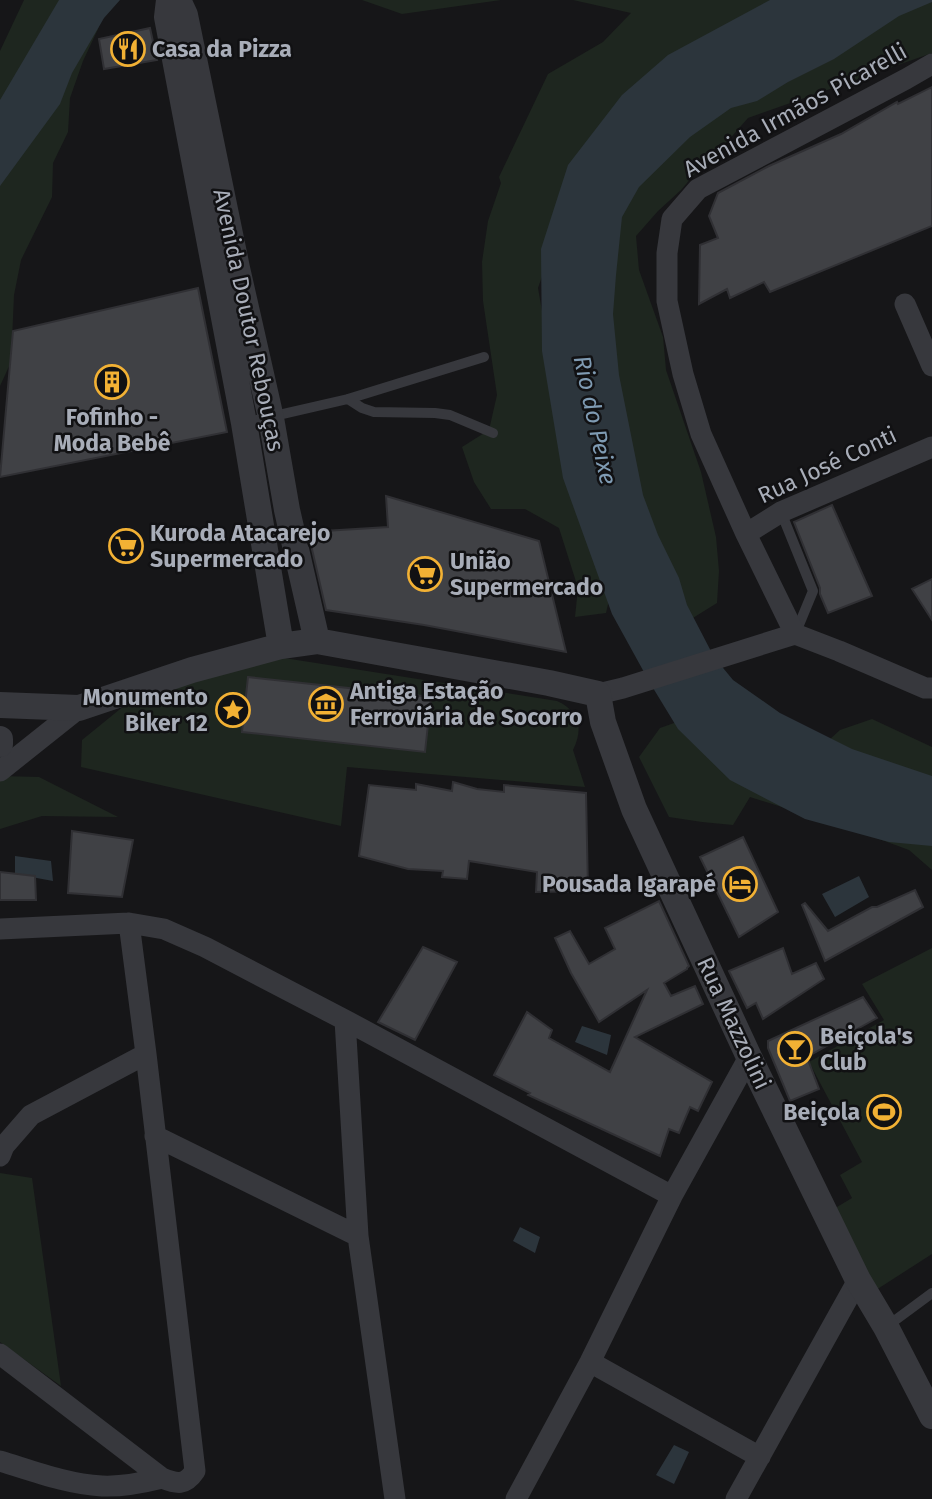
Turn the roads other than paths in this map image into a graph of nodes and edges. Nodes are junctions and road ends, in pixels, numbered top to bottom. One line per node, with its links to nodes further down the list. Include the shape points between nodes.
1 (169, 0): 4 (street, Avenida Doutor Rebouças, via 167,17)
2 (178, 0): 4 (street, Avenida Doutor Rebouças, via 185,16)
3 (932, 64): 17 (street, Avenida Irmãos Picarelli, via 698,189 672,219 667,301 683,373 701,434)
4 (198, 126): 5 (street, Avenida Doutor Rebouças)
5 (226, 270): 10 (street, Avenida Doutor Rebouças); 11 (street, Avenida Doutor Rebouças)
6 (905, 304): 8 (street)
7 (484, 357): 9 (lane)
8 (932, 366)
9 (348, 399): 10 (lane); 12 (lane, via 374,412 450,415)
10 (271, 418): 11 (lane); 14 (street, Avenida Doutor Rebouças)
11 (244, 423): 16 (street, Avenida Doutor Rebouças)
12 (493, 433)
13 (932, 447): 15 (street, Rua José Conti)
14 (287, 510): 16 (street); 19 (street, Avenida Doutor Rebouças)
15 (781, 512): 17 (street, Rua José Conti); 18 (lane, via 813,591)
16 (260, 516): 20 (street, Avenida Doutor Rebouças)
17 (746, 534): 18 (street, Avenida Irmãos Picarelli)
18 (795, 634): 21 (street); 22 (street)
19 (317, 642): 20 (street); 22 (street)
20 (281, 646): 24 (street)
21 (932, 688)
22 (611, 691): 30 (street, Rua Mazzolini, via 603,722 634,809)
23 (0, 705): 24 (street)
24 (79, 708): 25 (street)
25 (0, 771)
26 (129, 923): 27 (street); 28 (street, via 164,929 205,947); 29 (street)
27 (0, 929)
28 (345, 1020): 33 (street); 34 (street)
29 (146, 1054): 31 (street); 32 (street, via 31,1115)
30 (749, 1057): 33 (street); 35 (street, Rua Mazzolini)
31 (155, 1136): 34 (street); 43 (street, via 195,1471 183,1482)
32 (0, 1156)
33 (672, 1196): 39 (street)
34 (358, 1236): 44 (street)
35 (858, 1280): 37 (street, Rua Mazzolini); 41 (street)
36 (932, 1293): 37 (lane)
37 (886, 1327): 40 (street, Rua Mazzolini)
38 (0, 1354): 43 (street)
39 (590, 1362): 41 (street); 45 (street)
40 (932, 1416)
41 (760, 1457): 46 (street)
42 (0, 1461): 43 (street, via 102,1486)
43 (162, 1478)
44 (395, 1499)
45 (516, 1499)
46 (736, 1499)

